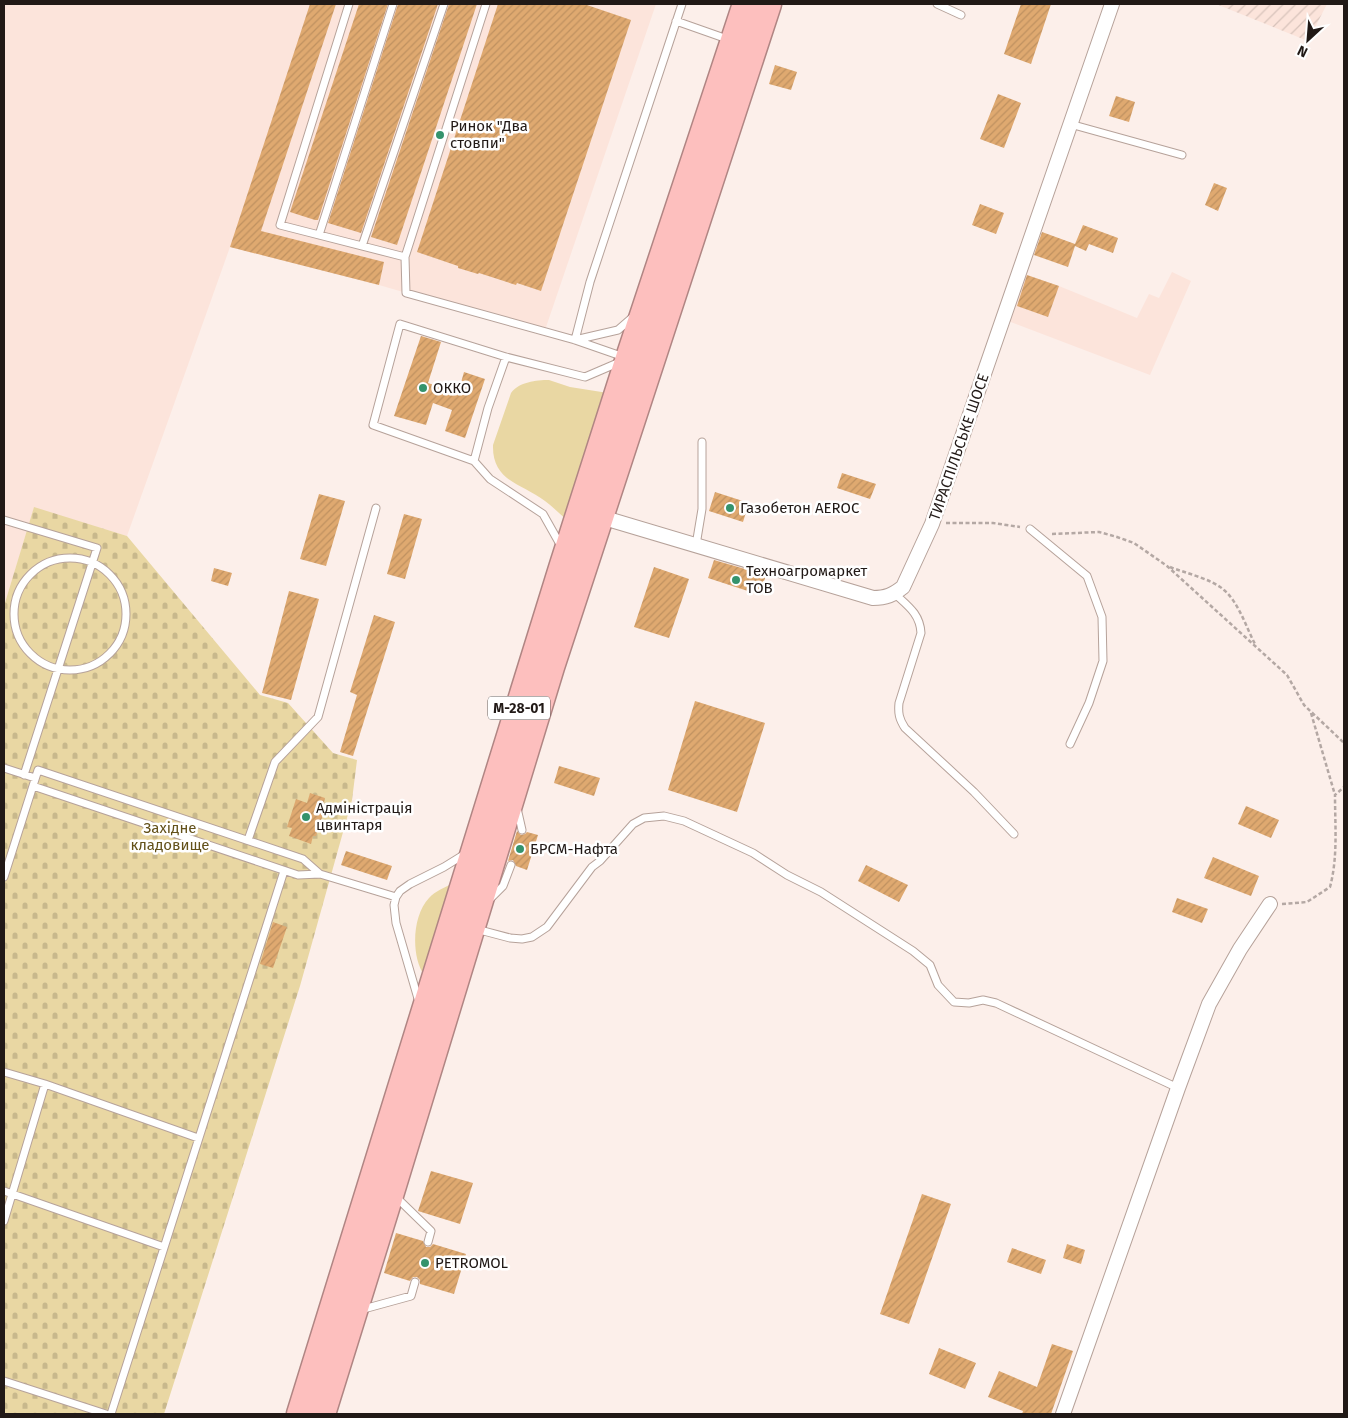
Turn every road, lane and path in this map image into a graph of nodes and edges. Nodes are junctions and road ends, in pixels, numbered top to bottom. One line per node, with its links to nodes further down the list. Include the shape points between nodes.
1 (349, 4): 15 (lane, via 280,225)
2 (393, 4): 15 (lane)
3 (444, 4): 16 (lane)
4 (486, 4): 17 (lane)
5 (682, 4): 11 (lane)
6 (746, 4): 12 (highway, М-28-01)
7 (768, 4): 25 (highway, М-28-01)
8 (938, 4): 10 (lane)
9 (1112, 4): 13 (street, ТИРАСПІЛЬСЬКЕ ШОСЕ)
10 (960, 15)
11 (676, 21): 12 (lane); 19 (lane, via 590,282)
12 (733, 41): 18 (highway, М-28-01)
13 (1070, 124): 14 (lane); 27 (street, ТИРАСПІЛЬСЬКЕ ШОСЕ)
14 (1182, 154)
15 (319, 235): 16 (lane)
16 (362, 246): 17 (lane)
17 (405, 257): 19 (lane, via 406,293)
18 (646, 306): 19 (lane, via 618,330); 21 (highway, М-28-01)
19 (575, 340): 21 (lane)
20 (506, 357): 21 (lane, via 585,377); 23 (lane); 23 (lane, via 400,324 373,425)
21 (629, 358): 30 (highway, М-28-01)
22 (702, 442): 29 (lane, via 702,509)
23 (474, 461): 30 (lane, via 490,479 543,514)
24 (376, 508): 48 (lane, via 318,717 275,762)
25 (601, 517): 29 (street); 44 (highway, М-28-01)
26 (4, 520): 31 (lane, via 97,548)
27 (932, 524): 28 (path, via 993,523); 33 (street, ТИРАСПІЛЬСЬКЕ ШОСЕ, via 904,587)
28 (1030, 529): 32 (path, via 1051,534 1099,532 1134,543); 38 (lane, via 1087,576 1102,617 1103,661 1089,703)
29 (696, 545): 33 (street, via 873,598)
30 (566, 556): 49 (highway, М-28-01)
31 (92, 562): 35 (lane); 35 (lane, via 108,572 120,587 126,604 126,623 121,640 110,655 94,666); 35 (lane, via 74,558 56,560 25,580 17,597 14,615 17,634 40,662)
32 (1167, 566): 34 (path); 34 (path, via 1224,589)
33 (895, 594): 47 (lane, via 918,617 922,633 899,702 900,720)
34 (1256, 646): 36 (path, via 1287,674)
35 (58, 669): 40 (lane)
36 (1310, 711): 37 (path); 45 (path)
37 (1344, 743)
38 (1070, 744)
39 (4, 768): 40 (lane)
40 (24, 775): 41 (lane)
41 (35, 778): 42 (lane); 48 (lane, via 38,770)
42 (33, 786): 51 (lane); 53 (lane)
43 (1344, 787): 45 (path)
44 (513, 792): 46 (lane); 56 (highway, М-28-01)
45 (1335, 795): 55 (path, via 1336,854 1330,887 1307,902)
46 (522, 830)
47 (1014, 834)
48 (248, 840): 52 (lane, via 303,859)
49 (476, 847): 54 (lane, via 410,884); 57 (highway, М-28-01)
50 (511, 865): 56 (lane, via 503,886)
51 (284, 871): 52 (lane, via 298,875); 61 (lane)
52 (320, 874): 54 (lane)
53 (4, 877)
54 (396, 897): 57 (lane, via 396,923)
55 (1270, 904): 60 (street, via 1209,1004)
56 (474, 920): 60 (lane, via 510,938 532,937 547,927 592,867 633,824 654,816 674,818 753,852 913,951 930,965 938,986 954,1002 983,1000 996,1003); 63 (highway, М-28-01)
57 (423, 1018): 73 (highway, М-28-01)
58 (4, 1072): 59 (lane)
59 (45, 1084): 61 (lane); 64 (lane)
60 (1178, 1088): 75 (street)
61 (198, 1138): 67 (lane)
62 (4, 1191): 64 (lane)
63 (391, 1192): 66 (lane, via 431,1231); 69 (highway, М-28-01)
64 (12, 1194): 65 (lane); 67 (lane)
65 (4, 1221)
66 (428, 1242)
67 (164, 1246): 72 (lane)
68 (415, 1282): 69 (lane, via 411,1296)
69 (353, 1312): 74 (highway, М-28-01)
70 (4, 1381): 71 (lane)
71 (106, 1414)
72 (110, 1414)
73 (300, 1414)
74 (322, 1414)
75 (1063, 1414)

